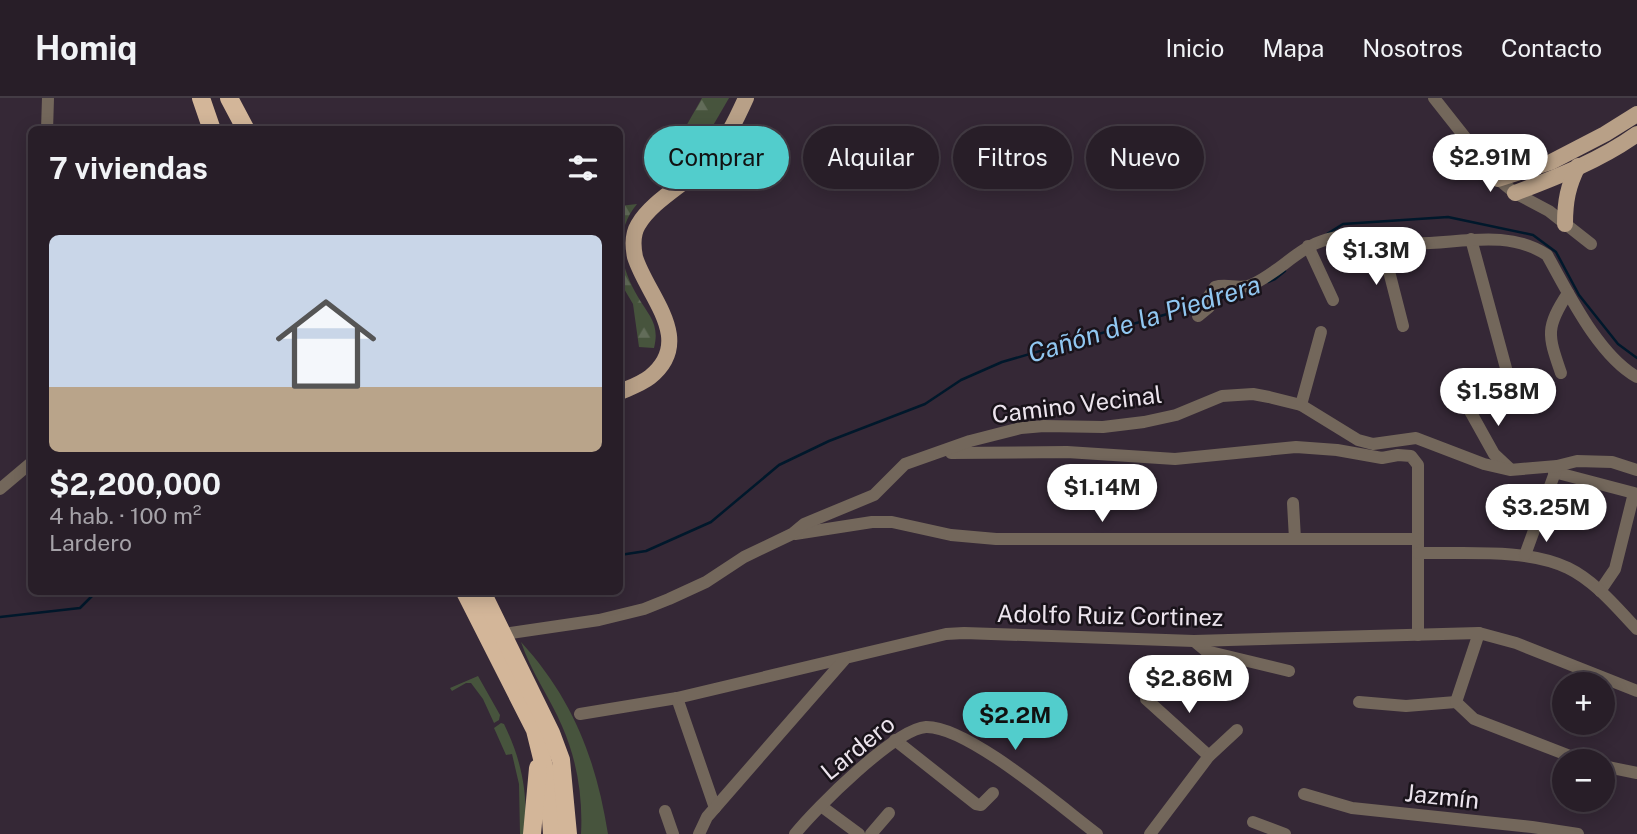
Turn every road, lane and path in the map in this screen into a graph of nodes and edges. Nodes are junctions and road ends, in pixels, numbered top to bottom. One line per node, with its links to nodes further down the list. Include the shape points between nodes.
1 (48, 98): 7 (street)
2 (201, 98): 8 (highway)
3 (229, 98): 9 (highway)
4 (746, 98): 26 (main road, via 729,134 710,158 637,226 635,257 665,317 669,342 666,355 649,377)
5 (1434, 98): 12 (street)
6 (1637, 114): 12 (main road, via 1551,162)
7 (47, 126)
8 (211, 126)
9 (244, 126)
10 (1637, 134): 11 (main road)
11 (1578, 166): 13 (main road); 14 (main road, via 1565,201)
12 (1498, 179): 13 (street)
13 (1515, 193): 14 (street)
14 (1565, 223): 17 (street)
15 (1471, 239): 16 (street); 19 (street, via 1515,242 1548,255); 27 (street, via 1507,372)
16 (1381, 240): 18 (street, via 1347,235); 22 (street)
17 (1591, 244)
18 (1308, 246): 20 (street); 21 (street, via 1259,282 1247,287 1215,287 1209,307)
19 (1568, 293): 24 (street, via 1554,314 1550,340); 25 (street, via 1592,332)
20 (1333, 300)
21 (1198, 316)
22 (1403, 326)
23 (1321, 332): 29 (street)
24 (1561, 373)
25 (1637, 377)
26 (623, 390)
27 (1530, 391)
28 (1465, 402): 33 (street, via 1494,454)
29 (1301, 405): 30 (street, Camino Vecinal, via 1236,394 1144,422 1021,428); 33 (street, Camino Vecinal, via 1358,440 1373,444 1416,438)
30 (940, 453): 37 (street, Camino Vecinal, via 905,464 874,495 804,524); 39 (street, via 1067,452 1175,459 1297,447 1382,458 1411,456 1418,465)
31 (28, 465): 35 (street)
32 (1556, 469): 33 (street, Camino Vecinal); 34 (street, Camino Vecinal, via 1577,461 1612,462); 41 (street); 42 (street, via 1634,496 1615,569)
33 (1510, 470)
34 (1637, 470)
35 (0, 489)
36 (1293, 503): 38 (street)
37 (792, 534): 38 (street, via 892,522 951,536 996,540); 47 (street, Camino Vecinal, via 706,582 644,609)
38 (1295, 539): 39 (street)
39 (1418, 539): 40 (street)
40 (1418, 553): 41 (street); 48 (street)
41 (1525, 555): 42 (street, via 1569,568)
42 (1600, 591): 45 (street)
43 (467, 595): 58 (highway)
44 (484, 595): 47 (highway)
45 (1637, 629)
46 (1479, 632): 48 (street, Adolfo Ruiz Cortinez); 52 (street, Adolfo Ruiz Cortinez); 56 (street)
47 (504, 634): 74 (highway, via 561,760)
48 (1418, 635): 49 (street, Adolfo Ruiz Cortinez)
49 (1194, 641): 50 (street, Adolfo Ruiz Cortinez, via 954,633); 51 (street, via 1206,651)
50 (844, 660): 53 (street, Adolfo Ruiz Cortinez); 67 (street)
51 (1289, 671)
52 (1637, 691)
53 (677, 698): 57 (street, Adolfo Ruiz Cortinez); 67 (street)
54 (1146, 699): 62 (street)
55 (1359, 702): 56 (street, via 1406,706)
56 (1456, 702): 61 (street, via 1474,719)
57 (580, 713)
58 (535, 730): 72 (highway, via 538,781); 73 (highway, via 547,777)
59 (1237, 730): 62 (street)
60 (895, 740): 65 (street, via 976,804 981,805); 68 (street, Lardero); 80 (street, Lardero, via 925,727 956,734 982,748)
61 (1552, 749)
62 (1209, 756): 81 (street)
63 (1615, 768): 64 (street)
64 (1637, 773)
65 (993, 793)
66 (1304, 794): 83 (street, Jazmín, via 1352,808)
67 (715, 808): 76 (street)
68 (827, 810): 77 (street, Lardero); 78 (street)
69 (664, 811): 75 (street)
70 (889, 813): 79 (street)
71 (1253, 822): 82 (street)
72 (532, 834)
73 (552, 834)
74 (568, 834)
75 (673, 834)
76 (699, 834)
77 (795, 834)
78 (859, 834)
79 (871, 834)
80 (1097, 834)
81 (1150, 834)
82 (1286, 834)
83 (1578, 834)

